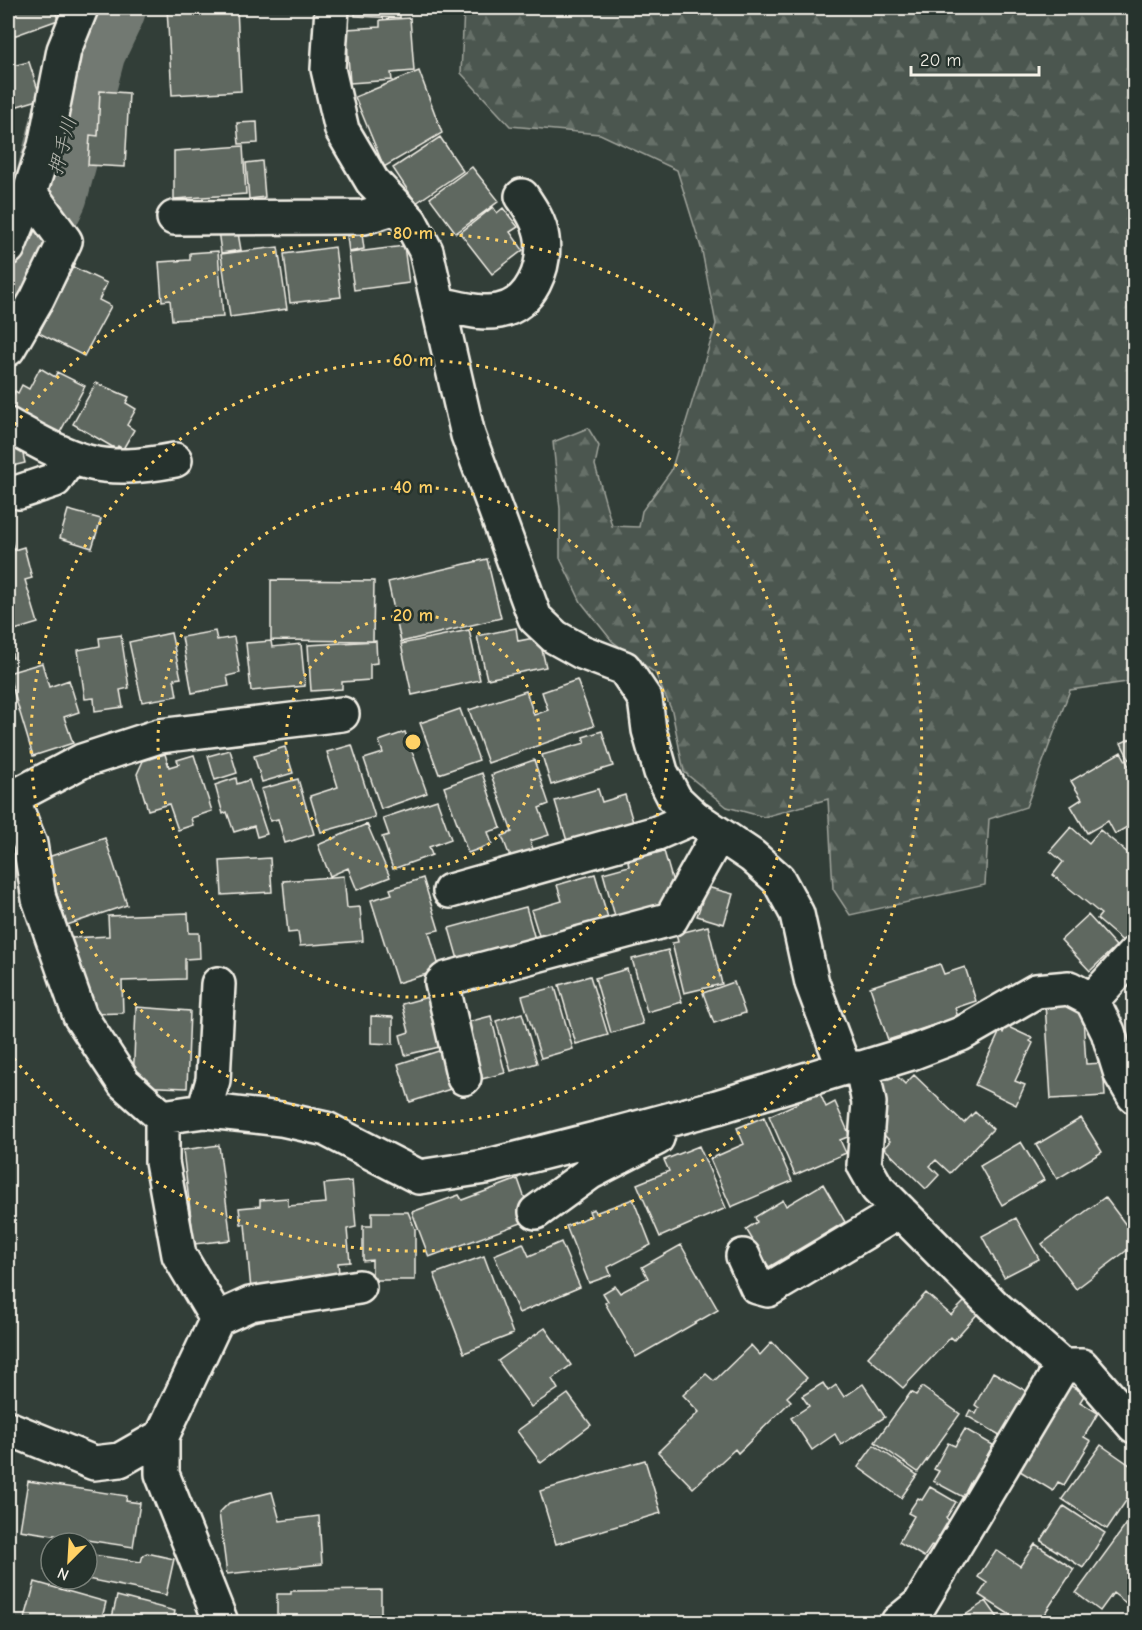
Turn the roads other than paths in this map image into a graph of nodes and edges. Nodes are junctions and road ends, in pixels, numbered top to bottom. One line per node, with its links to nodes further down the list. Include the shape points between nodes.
1 (81, 8): 3 (street, via 64,50)
2 (332, 8): 5 (street, via 328,69 342,130 372,182)
3 (31, 194): 7 (street); 9 (street, via 65,241)
4 (522, 196): 8 (street, via 535,215 542,236 542,256 530,293 500,311 480,312)
5 (396, 207): 6 (street, via 364,217); 8 (street, via 410,221 426,251)
6 (174, 218)
7 (8, 248)
8 (438, 304): 16 (street, via 468,435 535,618 555,637 624,668 645,699 661,772 675,799)
9 (8, 349)
10 (8, 425): 11 (street)
11 (70, 458): 12 (street, via 103,467); 13 (street, via 55,480)
12 (175, 460)
13 (19, 492)
14 (342, 714): 15 (street, via 159,736 82,761)
15 (10, 800): 25 (street, via 30,844 39,899 80,1016 124,1083)
16 (706, 826): 17 (street, via 657,833); 21 (street, via 752,856 778,879 797,914 812,983); 22 (street, via 698,876 671,919 442,983)
17 (450, 891)
18 (1134, 954): 20 (street)
19 (218, 984): 24 (street, via 213,1080)
20 (1092, 1000): 21 (street, via 1069,988 1036,991 961,1034 911,1053); 23 (street, via 1108,1032 1121,1074)
21 (853, 1068): 26 (street); 27 (street, via 869,1103 864,1165 877,1188)
22 (464, 1078)
23 (1134, 1096)
24 (204, 1111): 25 (street); 26 (street, via 281,1119 326,1129 419,1177 485,1167)
25 (162, 1117): 31 (street, via 162,1162 179,1255)
26 (663, 1122): 28 (street, via 657,1138 591,1172)
27 (900, 1211): 29 (street, via 768,1290 757,1287); 32 (street, via 993,1305)
28 (536, 1212)
29 (743, 1256)
30 (359, 1287): 31 (street, via 250,1304)
31 (217, 1318): 35 (street)
32 (1062, 1366): 33 (street, via 1082,1366); 37 (street, via 920,1604)
33 (1134, 1426)
34 (8, 1428): 35 (street, via 94,1463 120,1460)
35 (162, 1436): 36 (street, via 162,1474)
36 (221, 1623)
37 (898, 1623)

